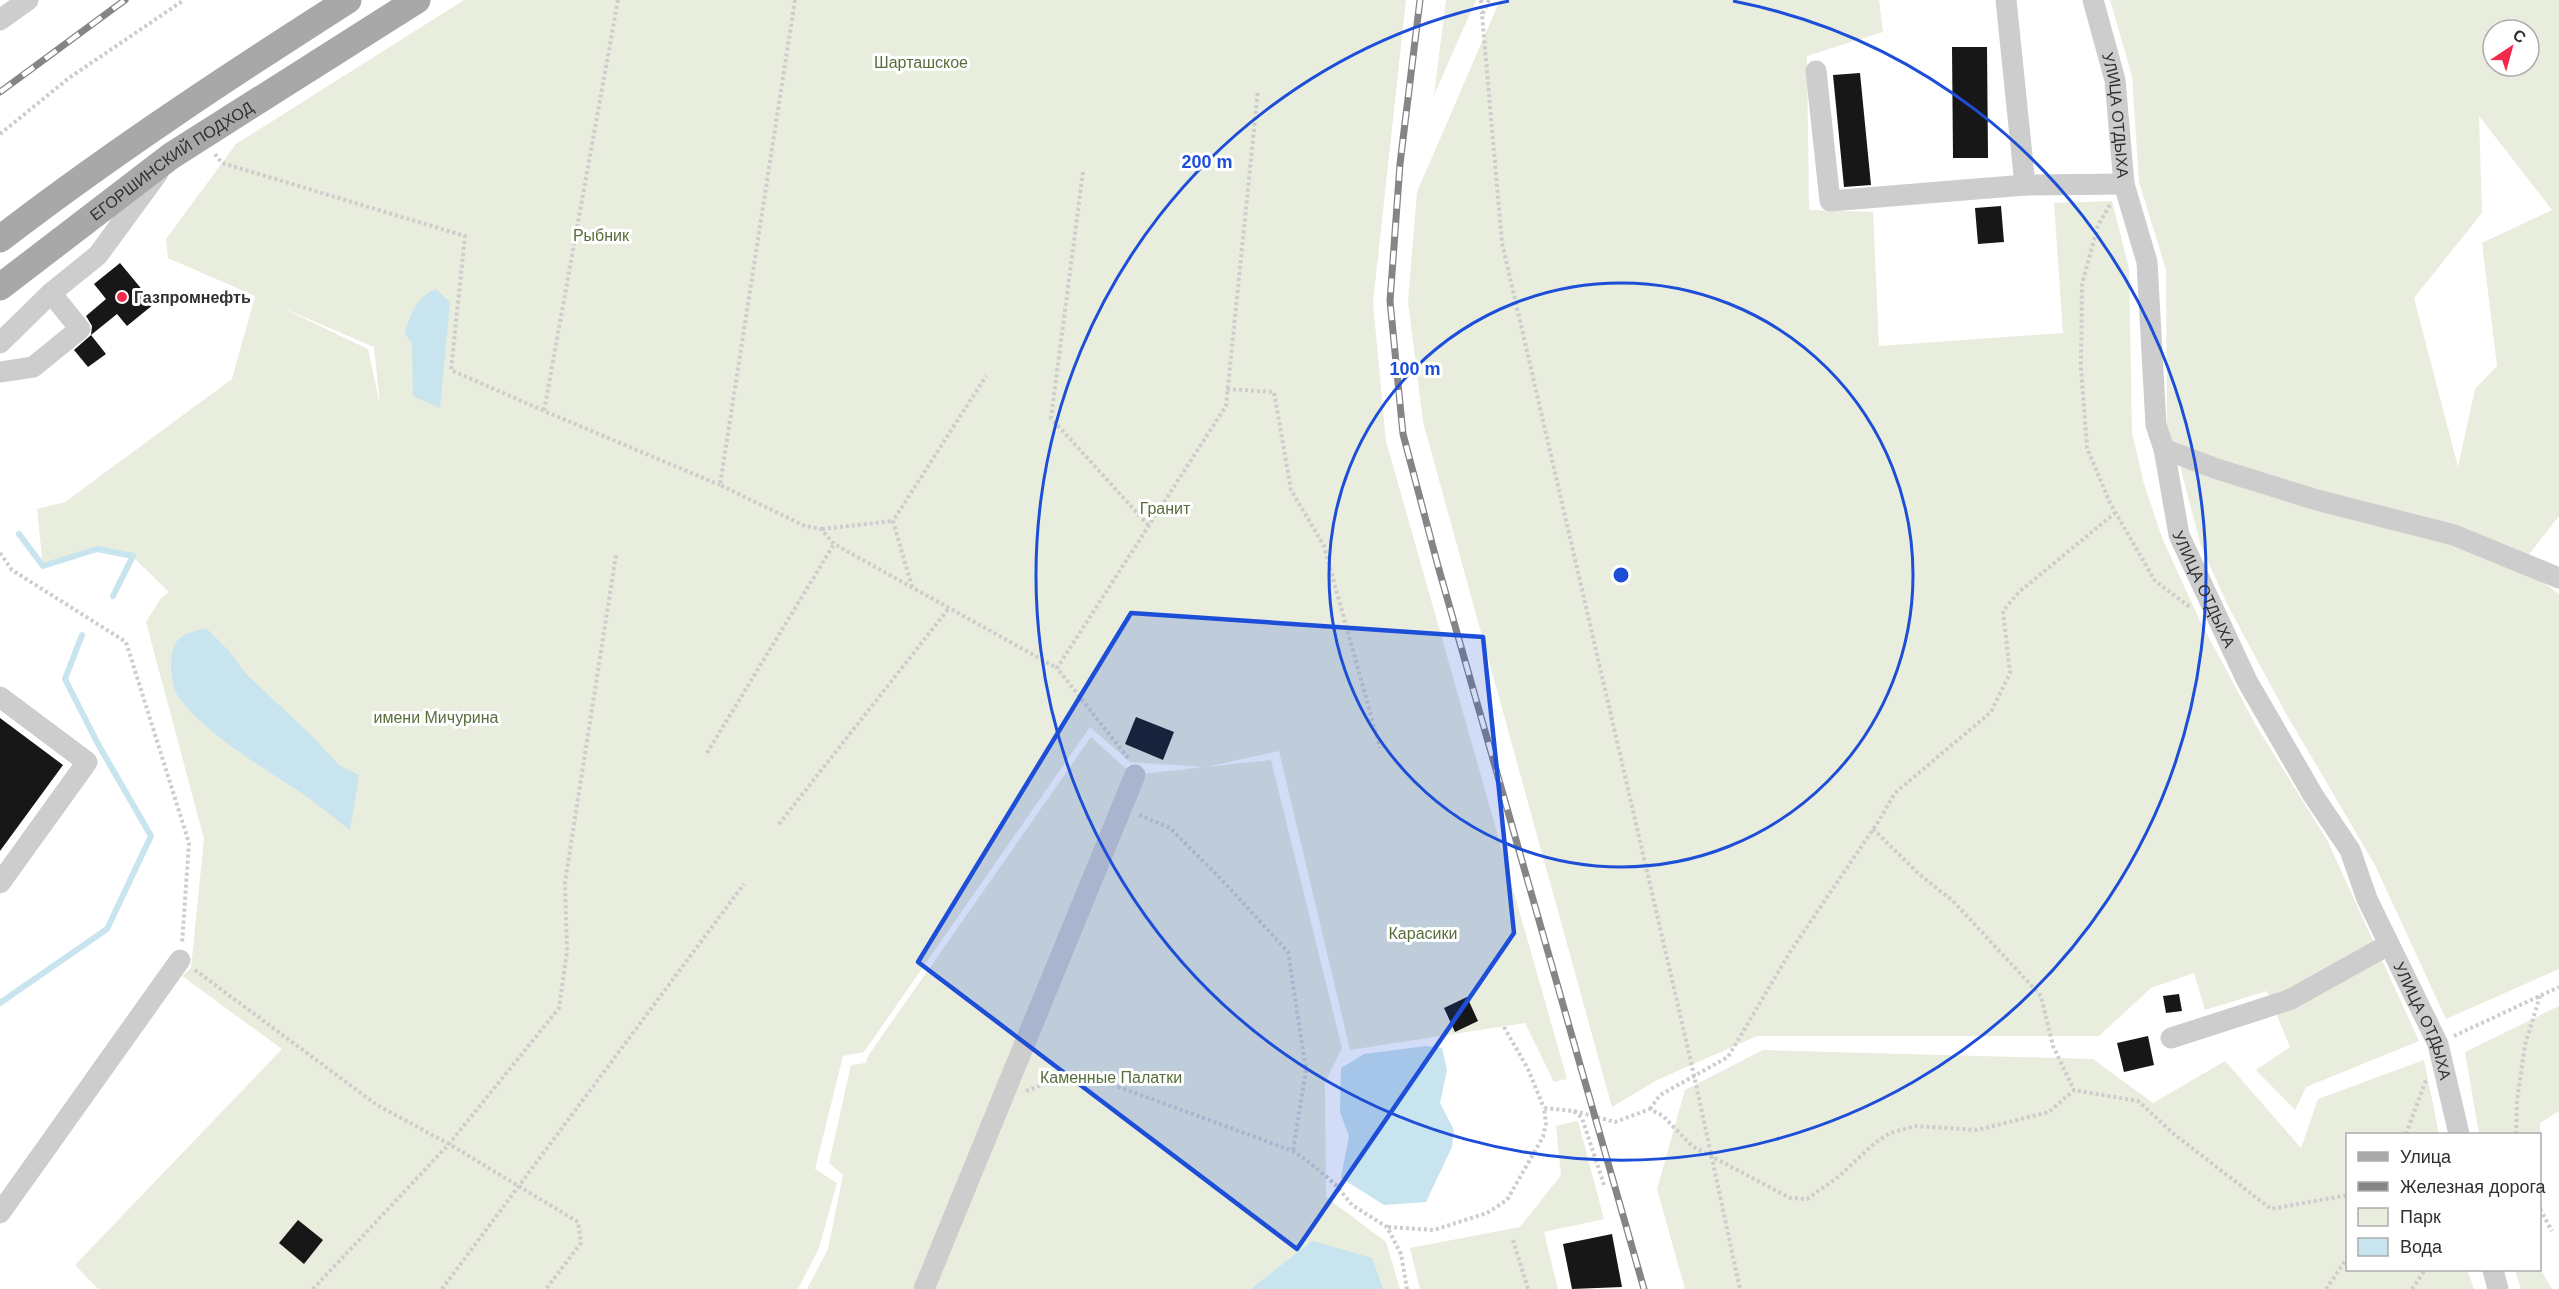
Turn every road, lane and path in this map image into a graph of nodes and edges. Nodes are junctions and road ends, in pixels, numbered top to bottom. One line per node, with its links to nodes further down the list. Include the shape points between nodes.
1 (28, 0): 12 (street)
2 (184, 0): 16 (path, via 69,78)
3 (417, 0): 13 (main road, ЕГОРШИНСКИЙ ПОДХОД)
4 (618, 0): 29 (path)
5 (795, 0): 31 (path)
6 (1481, 0): 11 (path)
7 (1489, 0): 11 (path)
8 (2006, 0): 21 (street)
9 (2093, 0): 20 (street, УЛИЦА ОТДЫХА, via 2115,80)
10 (338, 6): 13 (main road, via 337,13 348,22 352,33); 22 (main road, via 153,128)
11 (1482, 15): 60 (path, via 1502,243)
12 (0, 20)
13 (348, 43): 17 (main road, ЕГОРШИНСКИЙ ПОДХОД)
14 (1816, 70): 21 (street, via 1830,201)
15 (1258, 90): 28 (path)
16 (0, 134)
17 (201, 136): 18 (main road, ЕГОРШИНСКИЙ ПОДХОД); 29 (path, via 222,163 465,236 451,370)
18 (171, 156): 23 (main road, ЕГОРШИНСКИЙ ПОДХОД); 24 (street, via 98,255)
19 (1083, 172): 34 (path, via 1051,418)
20 (2124, 184): 21 (street); 30 (street, УЛИЦА ОТДЫХА, via 2147,262 2156,425); 32 (path, via 2098,225 2082,284 2081,367 2087,448)
21 (2025, 185)
22 (0, 239)
23 (0, 287)
24 (51, 293): 25 (street); 26 (street, via 80,329 33,367)
25 (0, 343)
26 (0, 372)
27 (986, 376): 33 (path)
28 (1227, 389): 34 (path, via 1226,406); 45 (path, via 1274,392 1291,490 1324,546)
29 (544, 411): 31 (path)
30 (2164, 449): 39 (street, via 2317,500 2454,536); 53 (street, УЛИЦА ОТДЫХА, via 2179,535 2214,614 2270,722 2350,850)
31 (720, 485): 35 (path, via 805,526)
32 (2115, 513): 42 (path, via 2155,581); 50 (path, via 2019,592 2003,611 2010,673 1991,712 1895,793)
33 (893, 521): 35 (path); 40 (path)
34 (1149, 525): 43 (path)
35 (821, 529): 36 (path)
36 (834, 544): 40 (path); 46 (path)
37 (0, 553): 54 (path, via 12,570 126,642 189,843)
38 (616, 555): 69 (path, via 566,882 567,952 560,1008)
39 (2559, 578)
40 (912, 587): 41 (path)
41 (949, 608): 43 (path); 49 (path)
42 (2193, 610)
43 (1057, 668): 47 (path, via 1130,762)
44 (0, 697): 51 (street, via 87,762)
45 (1380, 748)
46 (707, 753)
47 (1135, 775): 48 (street)
48 (1122, 808): 62 (street); 70 (path, via 1170,828 1288,952 1306,1070)
49 (779, 824)
50 (1873, 830): 60 (path, via 1790,952 1728,1057); 61 (path, via 1953,901 2041,996 2053,1046)
51 (0, 883)
52 (744, 884): 73 (path)
53 (2388, 945): 58 (street, via 2289,1000); 59 (street, УЛИЦА ОТДЫХА)
54 (180, 960): 69 (path, via 377,1105); 76 (street)
55 (2559, 987): 56 (path)
56 (2540, 996): 59 (path); 68 (path, via 2525,1045)
57 (1504, 1027): 63 (path)
58 (2171, 1038)
59 (2439, 1044): 66 (path); 67 (street, УЛИЦА ОТДЫХА)
60 (1694, 1075): 64 (path, via 1660,1095); 71 (path)
61 (2074, 1090): 71 (path, via 2049,1112 1977,1130 1915,1126 1890,1133 1807,1199 1790,1198); 74 (path, via 2138,1101 2175,1135 2271,1209)
62 (1001, 1102): 70 (path, via 1063,1077 1092,1077); 86 (street)
63 (1544, 1108): 65 (path); 77 (path, via 1543,1137 1507,1200 1487,1213 1434,1230)
64 (1650, 1108): 65 (path, via 1615,1122); 71 (path, via 1692,1146)
65 (1574, 1112): 72 (path, via 1582,1118)
66 (2406, 1133)
67 (2459, 1133)
68 (2516, 1133)
69 (449, 1144): 73 (path); 83 (path)
70 (1293, 1151): 77 (path, via 1335,1184 1352,1205)
71 (1711, 1156): 89 (path)
72 (1604, 1185)
73 (517, 1186): 84 (path); 85 (path, via 578,1222 581,1243)
74 (2346, 1195)
75 (2541, 1211): 78 (path)
76 (0, 1213)
77 (1387, 1227): 87 (path, via 1401,1254)
78 (2552, 1231)
79 (1513, 1240): 88 (path)
80 (2346, 1260): 90 (path)
81 (2424, 1271): 91 (path)
82 (2494, 1271): 92 (street)
83 (313, 1289)
84 (442, 1289)
85 (546, 1289)
86 (924, 1289)
87 (1407, 1289)
88 (1528, 1289)
89 (1740, 1289)
90 (2326, 1289)
91 (2412, 1289)
92 (2498, 1289)

